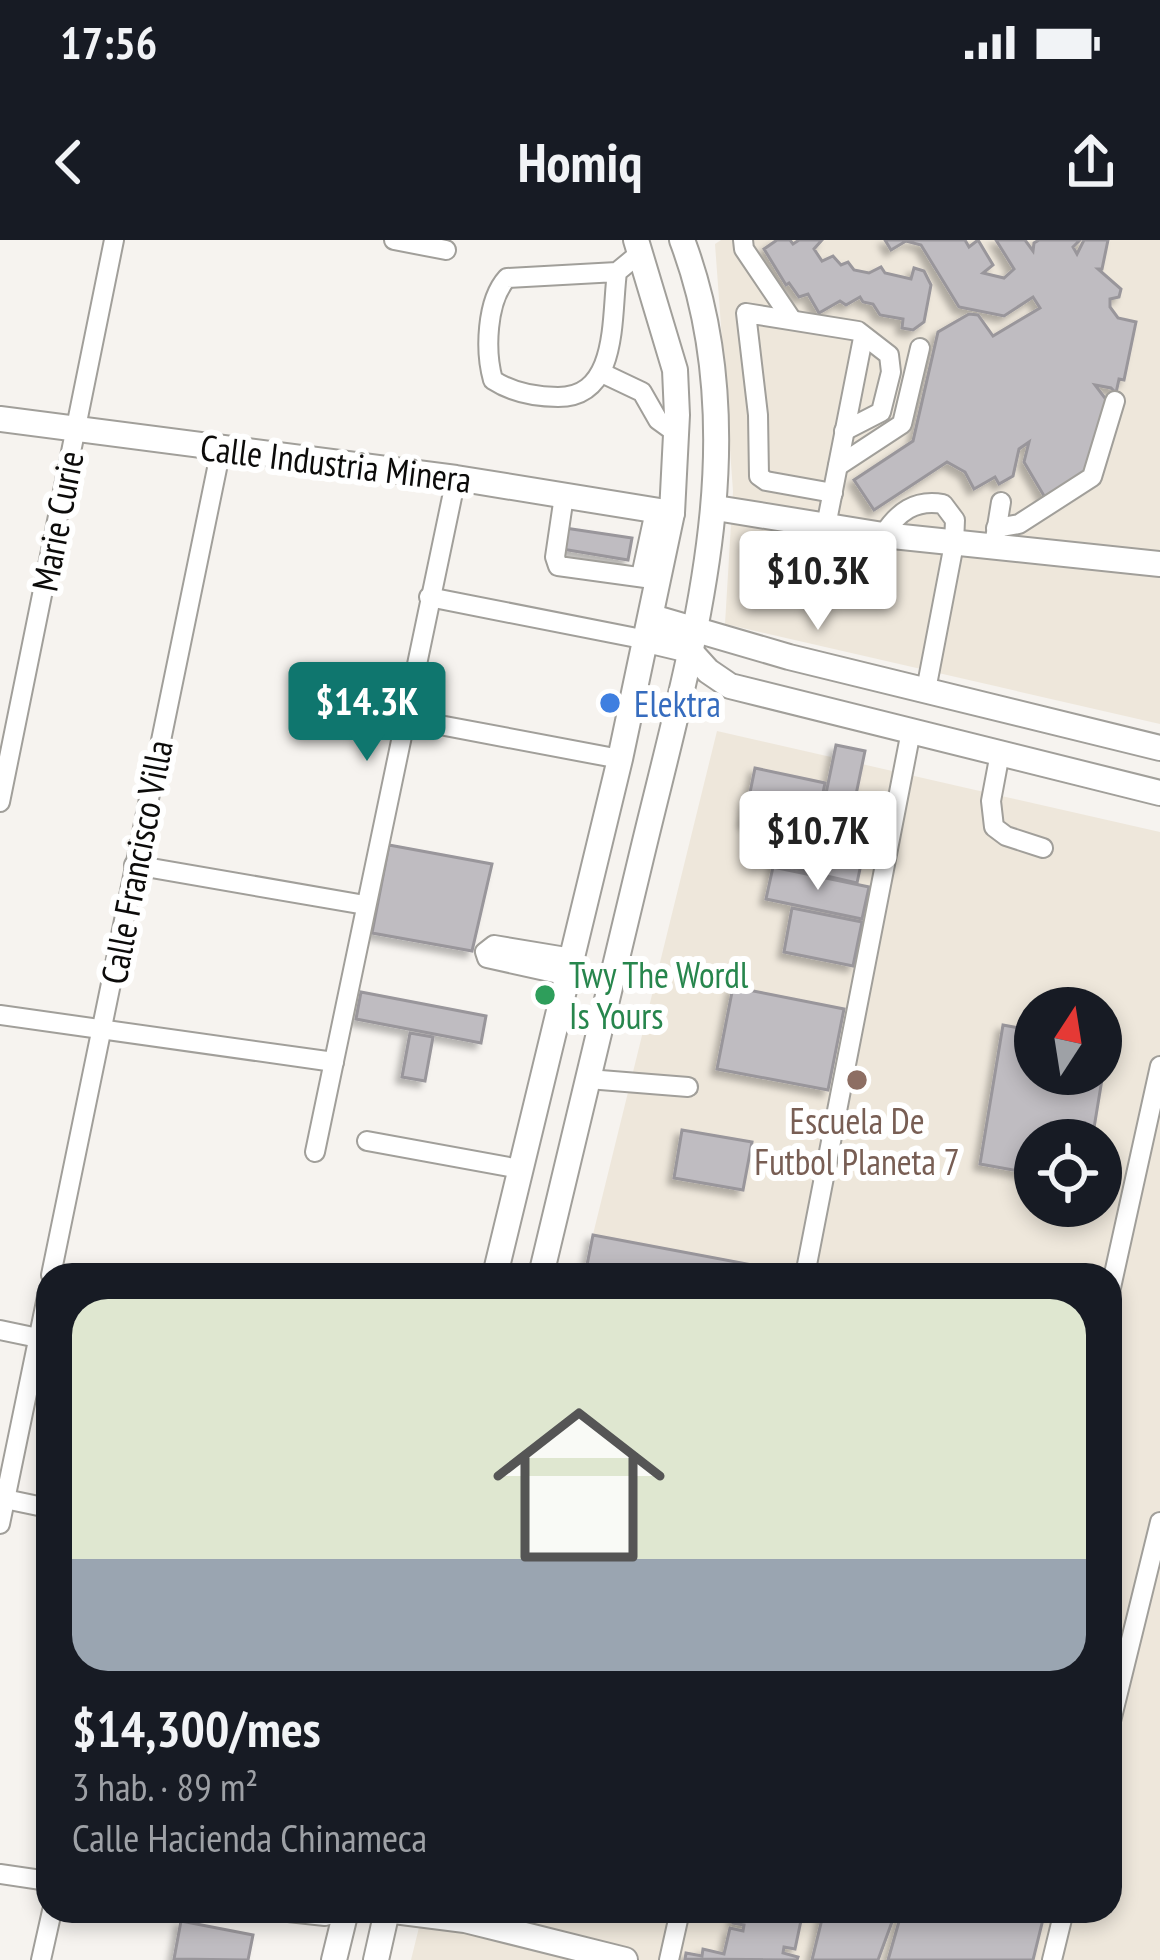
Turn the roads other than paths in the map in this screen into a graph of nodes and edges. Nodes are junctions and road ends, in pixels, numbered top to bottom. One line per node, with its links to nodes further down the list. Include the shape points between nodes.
1 (114, 240): 14 (street, Marie Curie)
2 (394, 240): 6 (street)
3 (682, 240): 23 (main road, via 711,339)
4 (743, 240): 8 (street)
5 (638, 246): 7 (street); 16 (main road, via 675,370)
6 (446, 250)
7 (617, 272): 11 (street); 11 (street, via 512,276 494,303 490,374 503,387 567,397 587,391)
8 (790, 317): 9 (street); 20 (street, via 745,314 759,476)
9 (863, 338): 15 (street); 15 (street, via 889,355 886,398 879,416)
10 (920, 348): 18 (street, via 902,424)
11 (602, 373): 16 (street, via 642,392)
12 (1114, 401): 27 (street, via 1092,477)
13 (0, 419): 14 (main road, Calle Industria Minera)
14 (76, 429): 17 (main road, Calle Industria Minera); 43 (street, Marie Curie)
15 (844, 431): 18 (street)
16 (676, 434): 24 (main road)
17 (221, 448): 19 (main road, Calle Industria Minera); 45 (street, Calle Francisco Villa)
18 (838, 466): 20 (street)
19 (456, 478): 21 (main road, Calle Industria Minera); 31 (street)
20 (832, 493): 25 (street)
21 (564, 496): 24 (main road, Calle Industria Minera); 30 (street, via 556,564)
22 (1000, 502): 27 (street)
23 (716, 508): 25 (main road); 33 (main road)
24 (663, 512): 30 (main road)
25 (826, 526): 26 (main road)
26 (883, 535): 28 (main road); 28 (street, via 904,510 928,501 952,514)
27 (995, 537): 28 (main road); 29 (main road)
28 (955, 544): 35 (street)
29 (1160, 564)
30 (650, 578): 32 (main road)
31 (429, 596): 32 (street); 46 (street)
32 (650, 628): 33 (main road); 41 (main road)
33 (692, 640): 34 (main road); 36 (main road, via 708,670 730,686); 51 (main road)
34 (789, 657): 35 (main road); 36 (main road, via 775,679)
35 (926, 690): 39 (main road)
36 (780, 699): 38 (main road)
37 (446, 725): 41 (street)
38 (911, 731): 40 (main road); 59 (street)
39 (1160, 748)
40 (1000, 753): 42 (main road); 44 (street, via 994,827)
41 (620, 759): 55 (main road)
42 (1160, 793)
43 (0, 802)
44 (1043, 848)
45 (134, 865): 46 (street); 48 (street, Calle Francisco Villa)
46 (365, 905): 49 (street)
47 (0, 1015): 48 (street)
48 (103, 1027): 49 (street); 56 (street, Calle Francisco Villa)
49 (334, 1062): 54 (street)
50 (1160, 1066): 60 (street)
51 (588, 1079): 52 (street); 58 (main road)
52 (688, 1087)
53 (367, 1141): 55 (street)
54 (315, 1152)
55 (520, 1169): 57 (main road)
56 (54, 1263)
57 (498, 1263)
58 (544, 1263)
59 (808, 1263)
60 (1116, 1263)
61 (0, 1330): 62 (street)
62 (36, 1338)
63 (36, 1348): 64 (street)
64 (5, 1499): 65 (street); 67 (street)
65 (36, 1505)
66 (1160, 1522): 68 (street)
67 (0, 1524)
68 (1154, 1577): 69 (street)
69 (1122, 1685)
70 (0, 1874): 71 (street)
71 (36, 1879)
72 (49, 1923): 78 (street)
73 (342, 1923): 79 (main road)
74 (387, 1923): 80 (main road)
75 (491, 1923): 81 (main road)
76 (677, 1923): 82 (street)
77 (1061, 1923): 83 (street)
78 (41, 1960)
79 (334, 1960)
80 (376, 1960)
81 (625, 1960)
82 (669, 1960)
83 (1052, 1960)

